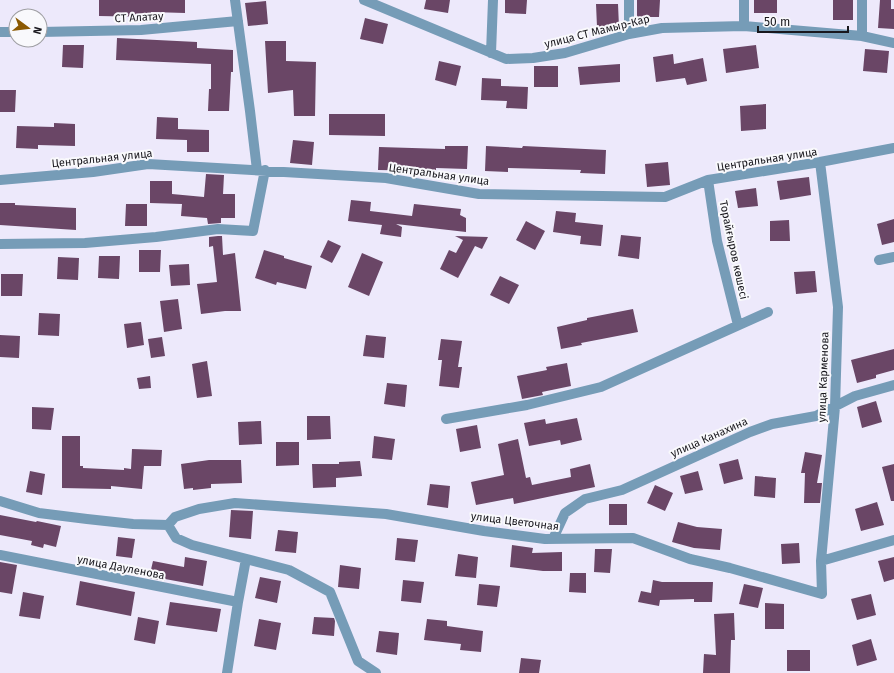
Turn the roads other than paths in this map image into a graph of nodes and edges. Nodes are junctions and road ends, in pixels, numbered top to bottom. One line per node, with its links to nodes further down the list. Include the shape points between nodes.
1 (235, 0): 7 (street)
2 (364, 0): 13 (street, улица СТ Мамыр-Кар)
3 (493, 0): 13 (street)
4 (629, 0): 10 (street)
5 (744, 0): 8 (street)
6 (862, 0): 11 (street)
7 (238, 21): 9 (street, СТ Алатау, via 141,30); 16 (street)
8 (744, 26): 10 (street, улица СТ Мамыр-Кар, via 662,28); 11 (street, улица СТ Мамыр-Кар)
9 (48, 32)
10 (629, 34): 13 (street, улица СТ Мамыр-Кар, via 565,53 533,58 506,59)
11 (862, 36): 12 (street, улица СТ Мамыр-Кар)
12 (894, 43)
13 (491, 53)
14 (894, 148): 15 (street, Центральная улица)
15 (820, 162): 18 (street, Центральная улица); 25 (street, улица Карменова, via 838,307)
16 (261, 170): 17 (street, Центральная улица, via 148,164 93,172); 18 (street, Центральная улица, via 386,178 479,194 665,198); 19 (street, via 253,231 218,229 85,243)
17 (0, 180)
18 (708, 180): 23 (street, Торайғыров көшесі, via 718,241)
19 (0, 244)
20 (894, 257): 21 (street)
21 (879, 260)
22 (768, 312): 23 (street)
23 (738, 325): 26 (street, via 601,387 527,405)
24 (894, 385): 25 (street, улица Канахина, via 855,396)
25 (835, 407): 29 (street, улица Канахина, via 816,416 772,424 750,432 622,490 585,499 564,513); 33 (street, улица Карменова)
26 (446, 419)
27 (0, 501): 28 (street, via 46,514 134,524)
28 (168, 525): 29 (street, улица Цветочная, via 175,517 198,509 235,503 386,514 484,531); 32 (street, via 176,538 187,543)
29 (553, 538): 34 (street, улица Цветочная, via 633,538 690,559)
30 (894, 540): 33 (street)
31 (0, 555): 35 (street, улица Дауленова)
32 (246, 559): 35 (street); 37 (street, via 289,570 330,592 358,662)
33 (821, 561): 34 (street, улица Карменова)
34 (822, 594)
35 (238, 602): 36 (street)
36 (227, 673)
37 (376, 673)

